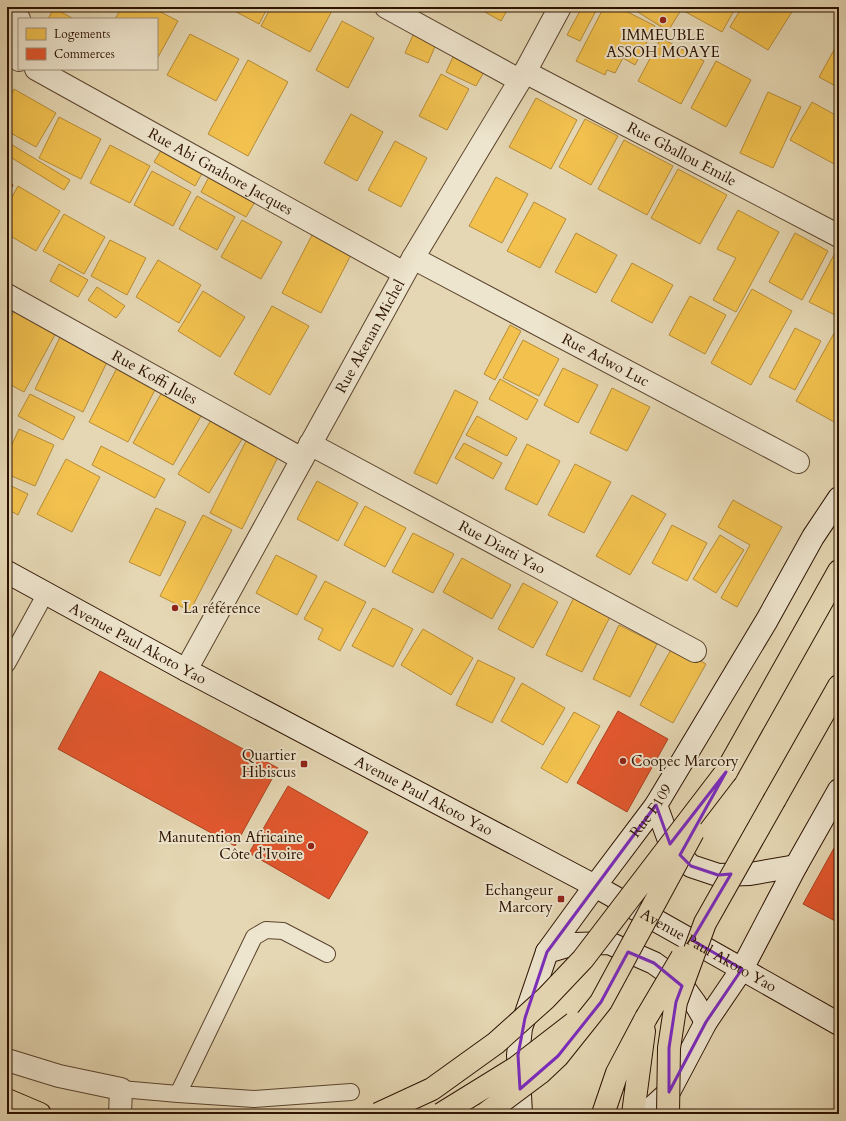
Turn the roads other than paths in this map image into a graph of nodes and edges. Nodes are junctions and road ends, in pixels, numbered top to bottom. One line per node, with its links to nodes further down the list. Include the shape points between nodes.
1 (25, 7): 4 (street)
2 (386, 7): 10 (street, Rue Gballou Emile)
3 (560, 7): 10 (street, Rue Akenan Michel)
4 (20, 18)
5 (18, 21): 6 (street)
6 (7, 43)
7 (7, 53): 8 (street)
8 (18, 59)
9 (38, 70): 12 (street, Rue Abi Gnahore Jacques)
10 (522, 76): 11 (street, Rue Gballou Emile); 12 (street, Rue Akenan Michel)
11 (839, 236)
12 (409, 265): 14 (street, Rue Akenan Michel); 15 (street, Rue Adwo Luc)
13 (7, 295): 14 (street, Rue Koffi Jules)
14 (306, 452): 20 (street, Rue Diatti Yao); 22 (street, Rue Akenan Michel)
15 (798, 462)
16 (839, 498): 27 (street, Rue F109, via 813,537 767,620)
17 (839, 571): 24 (highway)
18 (7, 572): 19 (street, Avenue Paul Akoto Yao)
19 (46, 593): 21 (lane); 22 (street, Avenue Paul Akoto Yao)
20 (695, 651)
21 (7, 664)
22 (186, 670): 29 (street, Avenue Paul Akoto Yao)
23 (839, 686): 26 (highway)
24 (726, 772): 33 (highway, bridge); 44 (highway, bridge, via 583,958 546,998 496,1043 432,1089)
25 (839, 790): 28 (street)
26 (775, 799): 34 (highway, bridge); 51 (highway, bridge, via 705,924 676,1002 669,1048)
27 (656, 805): 28 (street, via 671,846 691,866 718,875 750,874); 29 (street, Rue F109)
28 (796, 866): 32 (street)
29 (595, 886): 30 (street, Rue F109); 32 (street, Avenue Paul Akoto Yao)
30 (548, 952): 35 (street, via 574,944 609,943 648,960 679,981); 47 (street, Rue F109, via 521,1028 518,1055)
31 (327, 954): 40 (lane, via 284,931 266,930 254,937)
32 (742, 969): 35 (street); 36 (street, Avenue Paul Akoto Yao)
33 (601, 1002): 45 (highway, bridge, via 517,1067); 46 (highway, bridge, via 554,1060)
34 (646, 1018): 48 (highway, via 617,1073); 49 (highway)
35 (706, 1022): 50 (street, via 669,1092)
36 (839, 1024)
37 (7, 1060): 38 (street, via 58,1076)
38 (121, 1089): 40 (lane); 43 (street)
39 (351, 1092): 40 (lane, via 254,1099)
40 (178, 1094)
41 (7, 1100): 42 (highway)
42 (40, 1114)
43 (120, 1114)
44 (378, 1114)
45 (441, 1114)
46 (485, 1114)
47 (521, 1114)
48 (603, 1114)
49 (634, 1114)
50 (645, 1114)
51 (668, 1114)

